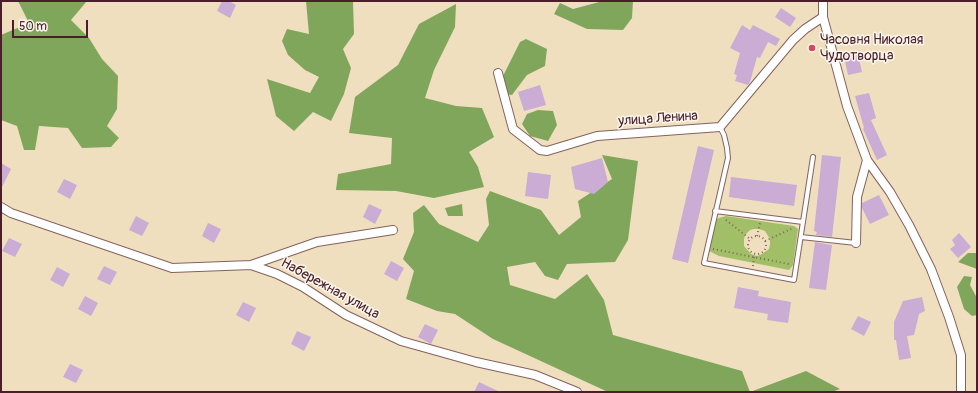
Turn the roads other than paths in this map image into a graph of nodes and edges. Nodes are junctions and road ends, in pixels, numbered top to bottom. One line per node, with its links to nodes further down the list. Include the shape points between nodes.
1 (823, 1): 2 (street)
2 (823, 17): 4 (street, via 793,40); 6 (street, via 847,106)
3 (498, 73): 4 (street, улица Ленина, via 513,129 540,150 547,151 597,136)
4 (720, 127): 8 (lane, via 728,158)
5 (813, 157): 9 (lane)
6 (866, 160): 12 (street, via 857,197); 15 (street, via 890,192 931,269 961,355)
7 (1, 207): 13 (street, Набережная улица, via 11,213 172,268)
8 (715, 211): 9 (lane); 11 (lane, via 704,263 794,280)
9 (803, 223): 11 (lane)
10 (393, 230): 13 (street, via 317,242)
11 (801, 237): 12 (lane)
12 (856, 243)
13 (251, 265): 14 (street, Набережная улица, via 303,287 346,315 401,341 535,375)
14 (577, 392)
15 (961, 392)

